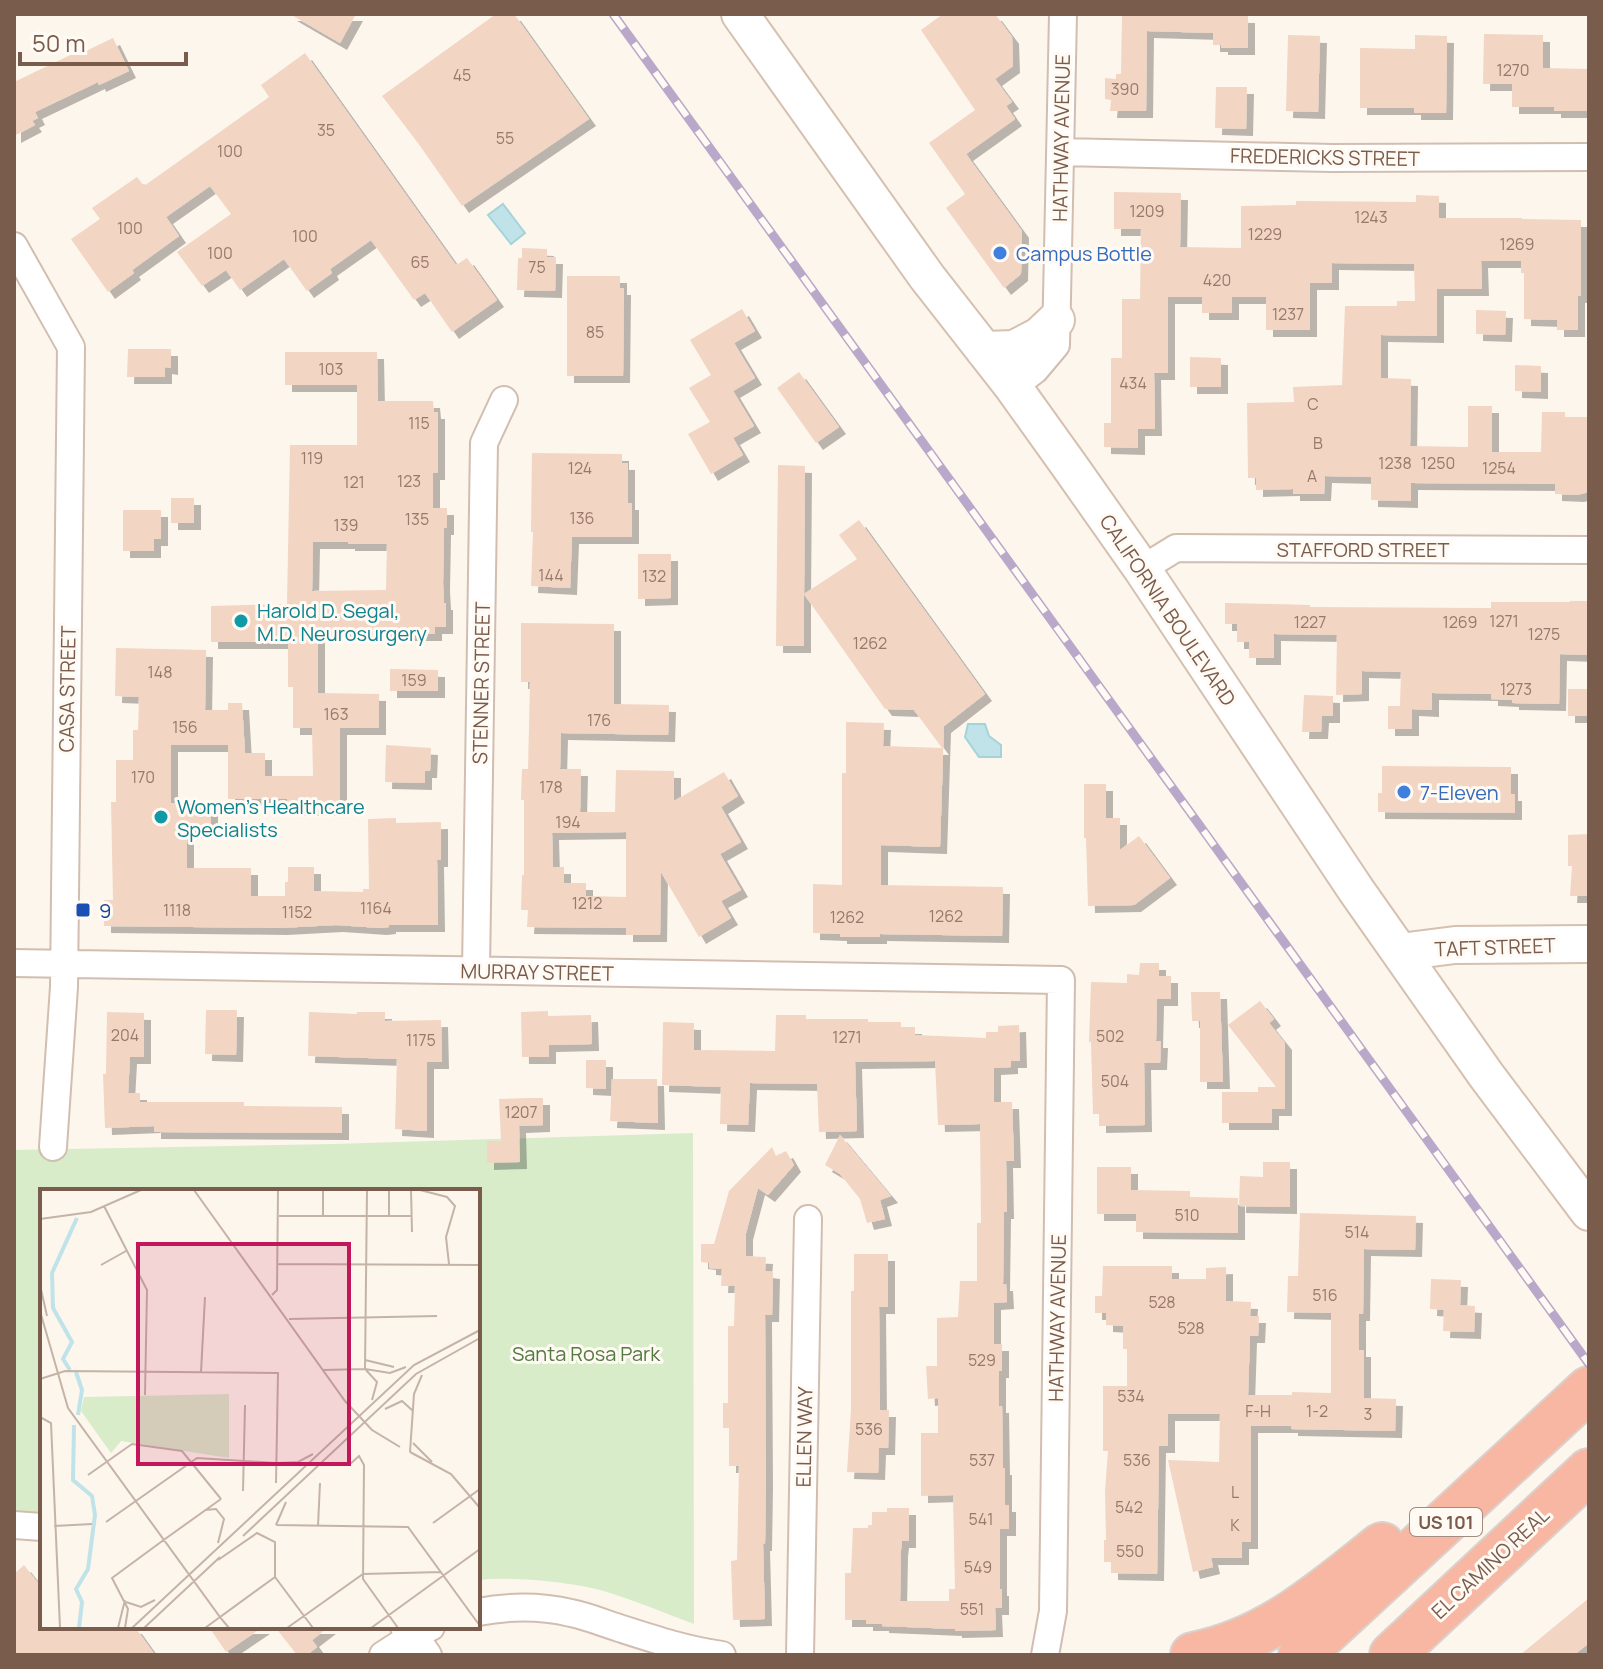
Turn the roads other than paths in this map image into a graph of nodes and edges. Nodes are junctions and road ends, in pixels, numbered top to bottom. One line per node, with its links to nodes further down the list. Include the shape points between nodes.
1 (740, 14): 7 (street, CALIFORNIA BOULEVARD)
2 (1063, 14): 3 (street, HATHWAY AVENUE)
3 (1061, 152): 4 (street, FREDERICKS STREET); 6 (street, HATHWAY AVENUE)
4 (1589, 157)
5 (14, 246): 15 (street, CASA STREET, via 71,347)
6 (1056, 320): 7 (street, via 1014,349); 8 (street, HATHWAY AVENUE, via 1056,345)
7 (984, 350): 8 (street, CALIFORNIA BOULEVARD)
8 (1013, 387): 11 (street, CALIFORNIA BOULEVARD)
9 (504, 400): 16 (street, STENNER STREET, via 484,443)
10 (1589, 550): 11 (street, STAFFORD STREET, via 1176,548)
11 (1142, 569): 13 (street, CALIFORNIA BOULEVARD)
12 (1589, 944): 13 (street, TAFT STREET, via 1455,945)
13 (1400, 952): 19 (street, CALIFORNIA BOULEVARD)
14 (14, 963): 15 (street, MURRAY STREET)
15 (64, 965): 16 (street, MURRAY STREET); 18 (street, CASA STREET)
16 (476, 970): 17 (street, MURRAY STREET)
17 (1061, 980): 31 (street, HATHWAY AVENUE, via 1053,1611)
18 (53, 1147)
19 (1589, 1212)
20 (808, 1219): 30 (street, ELLEN WAY)
21 (1589, 1389): 22 (highway, US 101)
22 (1511, 1463): 32 (highway, via 1458,1483 1283,1620 1243,1641); 33 (highway, US 101)
23 (1589, 1471): 34 (highway, EL CAMINO REAL / US 101)
24 (14, 1525): 25 (street)
25 (40, 1527)
26 (480, 1612): 29 (street, via 530,1608 573,1613)
27 (419, 1636): 28 (street)
28 (383, 1655)
29 (722, 1655)
30 (800, 1655)
31 (1045, 1655)
32 (1193, 1655)
33 (1301, 1655)
34 (1392, 1655)

